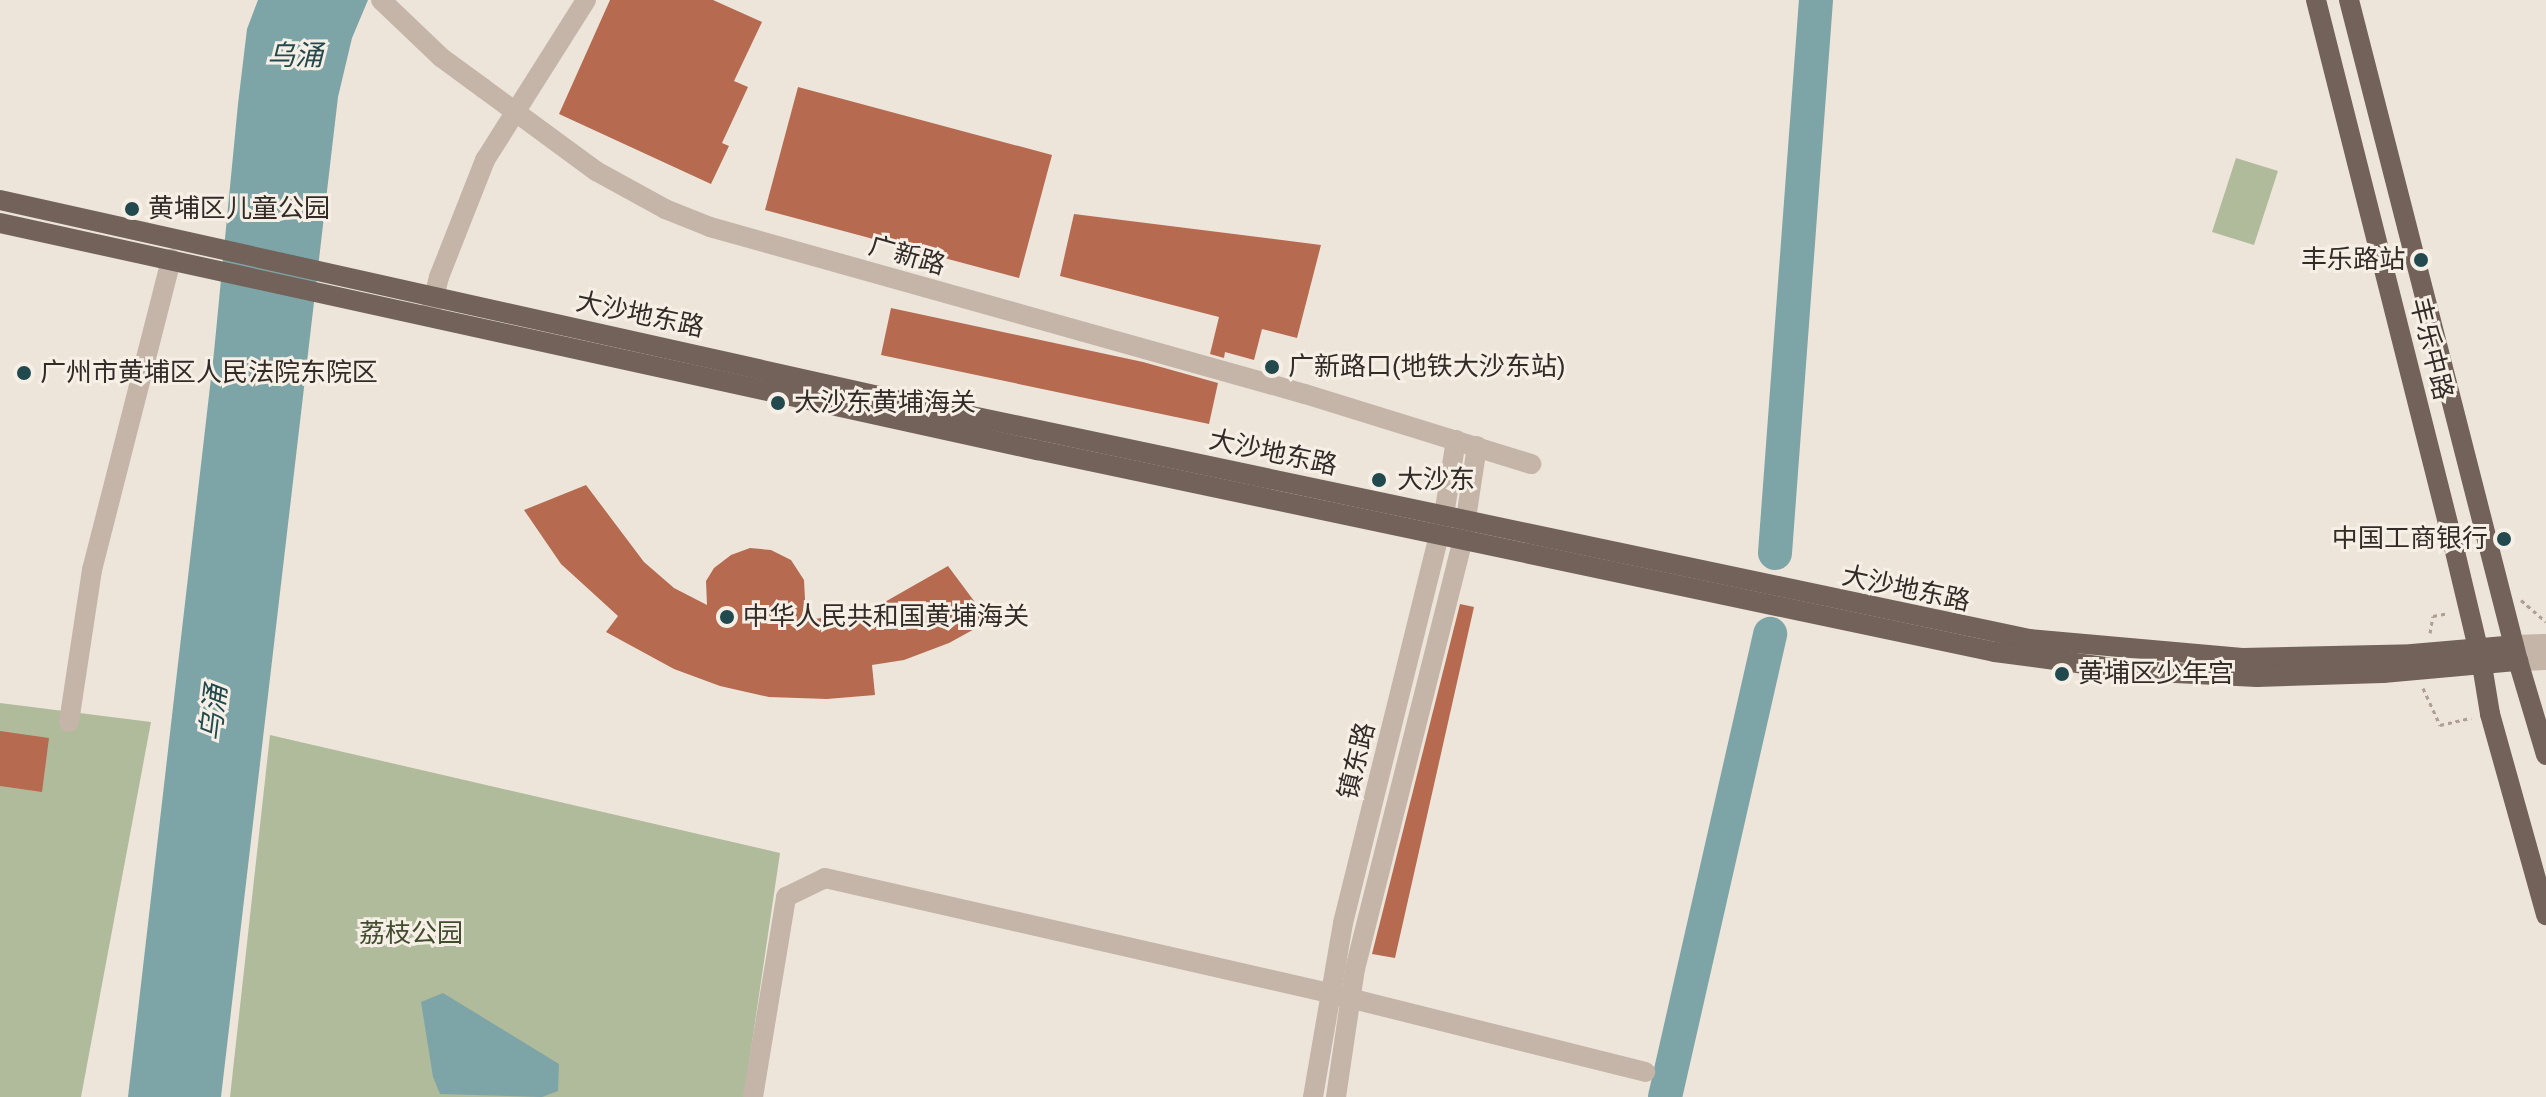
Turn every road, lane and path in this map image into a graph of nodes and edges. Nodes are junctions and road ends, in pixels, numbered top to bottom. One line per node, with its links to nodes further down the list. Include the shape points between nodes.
1 (586, 0): 5 (street)
2 (2316, 0): 22 (main road, 丰乐中路)
3 (2349, 0): 21 (main road, 丰乐中路)
4 (389, 7): 5 (street, 广新路, via 442,58)
5 (514, 110): 10 (street, via 485,160); 11 (street, 广新路, via 635,195 710,227)
6 (0, 200): 8 (main road, 大沙地东路)
7 (0, 223): 9 (main road, 大沙地东路)
8 (208, 257): 9 (main road, 大沙地东路); 10 (main road, 大沙地东路)
9 (171, 259): 24 (street, via 92,570)
10 (431, 306): 14 (main road, 大沙地东路, via 1037,450)
11 (1456, 440): 12 (street, 广新路); 14 (street, 镇东路)
12 (1477, 446): 13 (street, 广新路); 15 (street, 镇东路)
13 (1531, 464)
14 (1441, 524): 15 (main road, 大沙地东路); 27 (street, 镇东路)
15 (1465, 529): 22 (main road, 大沙地东路, via 2085,646 2214,656); 28 (street, 镇东路)
16 (2526, 601): 18 (path)
17 (2433, 616): 19 (path, via 2430,633)
18 (2546, 622)
19 (2419, 635)
20 (2546, 644): 21 (street, 大沙地东路)
21 (2516, 653): 22 (main road, 大沙地东路); 23 (street, 大沙地东路); 25 (main road, 丰乐中路)
22 (2480, 656): 26 (main road, 丰乐中路, via 2490,714)
23 (2546, 660)
24 (69, 722)
25 (2546, 755)
26 (2546, 915)
27 (1329, 993): 28 (street); 30 (street, via 825,878 786,897); 31 (street, 镇东路)
28 (1350, 998): 29 (street); 32 (street, 镇东路)
29 (1645, 1072)
30 (753, 1097)
31 (1313, 1097)
32 (1336, 1097)

